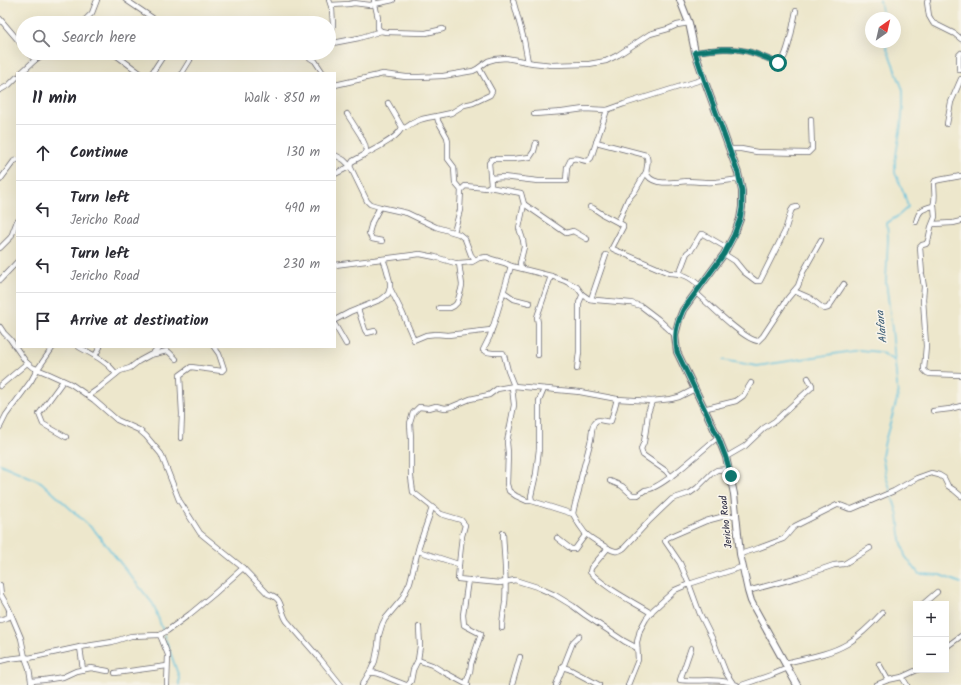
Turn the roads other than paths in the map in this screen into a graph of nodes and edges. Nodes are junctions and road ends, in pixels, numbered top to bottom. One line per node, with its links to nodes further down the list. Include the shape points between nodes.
1 (97, 0): 11 (street)
2 (126, 0): 12 (street)
3 (329, 0): 9 (street)
4 (393, 0): 8 (street)
5 (513, 0): 28 (street)
6 (680, 0): 15 (street, Jericho Road)
7 (928, 0): 19 (street, via 929,16 933,23)
8 (375, 2): 9 (street, via 370,5); 17 (street, via 378,28)
9 (331, 5): 13 (street)
10 (796, 11): 21 (street, via 786,53 780,63 734,49)
11 (89, 16)
12 (150, 16)
13 (332, 16)
14 (0, 19): 18 (street)
15 (689, 23): 21 (street, Jericho Road); 28 (street, via 650,34 606,61 552,65)
16 (443, 29): 17 (street, via 426,33)
17 (381, 31): 20 (street)
18 (16, 38)
19 (961, 38)
20 (336, 43)
21 (695, 52): 37 (street, Jericho Road)
22 (961, 53): 30 (street)
23 (35, 60): 31 (street)
24 (122, 60): 32 (street)
25 (161, 60): 33 (street)
26 (190, 60): 34 (street)
27 (313, 60): 35 (street)
28 (528, 62): 29 (street, via 506,58 494,59)
29 (480, 68): 39 (street, via 473,72 437,76 406,77 383,74); 45 (street, via 492,91 490,94 451,113)
30 (961, 70)
31 (22, 72)
32 (139, 72)
33 (153, 72)
34 (183, 72)
35 (322, 72)
36 (16, 78): 40 (street)
37 (704, 79): 42 (street); 51 (street, Jericho Road)
38 (961, 79): 47 (street, via 951,102)
39 (336, 85)
40 (0, 90)
41 (388, 104): 48 (street)
42 (607, 110): 44 (street, via 584,109); 49 (street)
43 (347, 114): 52 (street, via 366,145)
44 (534, 114)
45 (437, 116): 48 (street, via 422,118 405,128); 63 (street, via 447,137 448,159 454,167 455,183)
46 (811, 119): 51 (street, via 812,149 808,153)
47 (947, 124)
48 (402, 127): 52 (street, via 397,135)
49 (596, 142): 56 (street, via 646,155 649,160); 59 (street, via 590,160 570,159 566,181 538,182 503,177)
50 (536, 143): 59 (street, via 530,157 492,159 489,163)
51 (729, 149): 60 (street, Jericho Road)
52 (364, 155): 55 (street, via 353,161)
53 (336, 156): 55 (street)
54 (16, 160): 61 (street)
55 (350, 166): 57 (street); 66 (street, via 367,201)
56 (646, 172): 60 (street, via 649,178 662,183); 71 (street, via 628,199)
57 (336, 174)
58 (961, 176): 65 (street, via 935,181)
59 (491, 178): 62 (street)
60 (740, 179): 79 (street, Jericho Road, via 740,219)
61 (0, 180)
62 (489, 187): 63 (street, via 465,186); 64 (street, via 521,193)
63 (461, 190): 74 (street, via 460,210)
64 (524, 204): 75 (street, via 566,233 573,231); 88 (street, via 519,228 524,247)
65 (934, 205): 70 (street, via 919,212); 73 (street, via 935,217)
66 (380, 207): 74 (street, via 407,213 436,227); 77 (street, via 368,233 372,239)
67 (590, 207): 71 (street)
68 (797, 207): 80 (street, via 791,211 760,281 744,272 735,261)
69 (961, 221): 73 (street)
70 (916, 222)
71 (620, 223): 89 (street, via 623,227 613,249 669,273)
72 (16, 224): 78 (street, via 11,237)
73 (932, 224): 125 (street, via 928,241 920,247 926,346 924,370 930,374)
74 (454, 232): 83 (street, via 465,239)
75 (587, 239)
76 (821, 240): 95 (street)
77 (382, 241)
78 (0, 248)
79 (727, 248): 80 (street, Jericho Road); 89 (street, via 701,234 687,253)
80 (724, 254): 93 (street, Jericho Road)
81 (606, 255): 99 (street)
82 (383, 259): 85 (street, via 420,254); 86 (street); 94 (street)
83 (475, 260): 85 (street); 87 (street, via 487,257)
84 (16, 263): 91 (street)
85 (459, 263): 101 (street, via 462,285 457,303 450,308)
86 (336, 265)
87 (512, 266): 88 (street); 96 (street)
88 (521, 268): 90 (street)
89 (679, 274): 93 (street, via 685,275)
90 (551, 276): 98 (street, via 573,285); 118 (street, via 537,317)
91 (0, 280)
92 (844, 284): 95 (street, via 828,308 824,309)
93 (700, 286): 97 (street, Jericho Road)
94 (390, 288): 102 (street, via 382,299); 106 (street, via 414,340 426,335)
95 (794, 290): 97 (street, via 758,341 733,327)
96 (504, 292): 100 (street, via 514,299); 106 (street)
97 (696, 293): 108 (street, Jericho Road, via 681,315)
98 (584, 296): 99 (street); 122 (street, via 579,303)
99 (590, 299): 108 (street, via 641,306)
100 (530, 303)
101 (439, 308)
102 (358, 309): 103 (street); 107 (street, via 367,333)
103 (336, 320)
104 (0, 327): 110 (street)
105 (336, 327): 109 (street)
106 (492, 329): 130 (street, via 483,350 504,355)
107 (375, 331)
108 (675, 335): 132 (street, Jericho Road, via 677,352)
109 (346, 344)
110 (16, 347)
111 (17, 348): 121 (street)
112 (52, 348): 123 (street)
113 (81, 348): 119 (street)
114 (99, 348): 119 (street)
115 (157, 348): 117 (street)
116 (215, 348): 143 (street, via 224,369 222,371 191,367 180,374)
117 (150, 355): 120 (street, via 167,351); 124 (street)
118 (538, 355)
119 (95, 356): 124 (street, via 111,366)
120 (176, 358)
121 (27, 363): 123 (street); 129 (street)
122 (578, 368)
123 (37, 370): 127 (street); 139 (street)
124 (116, 374): 133 (street)
125 (961, 375)
126 (808, 378): 144 (street, via 812,387 745,446)
127 (63, 381): 133 (street); 141 (street, via 39,414 43,424)
128 (751, 383): 137 (street, via 743,396 736,401)
129 (0, 386)
130 (513, 387): 131 (street); 149 (street, via 514,405 507,442 507,484 509,491 516,496); 150 (street, via 497,389 489,395 450,407 419,407 412,413 410,423 413,492)
131 (544, 389): 134 (street); 149 (street, via 539,401 539,449)
132 (695, 389): 135 (street, via 679,397); 137 (street, Jericho Road)
133 (88, 396): 162 (street, via 117,420 146,436 161,454 179,500 200,533)
134 (617, 399): 135 (street); 151 (street, via 611,421 599,420 593,425)
135 (652, 401): 146 (street, via 641,449 643,455)
136 (961, 406): 138 (street)
137 (704, 409): 142 (street, Jericho Road)
138 (933, 411)
139 (2, 418): 140 (street)
140 (0, 427)
141 (66, 437)
142 (718, 437): 144 (street, Jericho Road); 146 (street)
143 (181, 438)
144 (726, 458): 145 (street, Jericho Road)
145 (729, 469): 152 (street, Jericho Road); 156 (street, via 712,472 690,493 672,499 622,550)
146 (671, 477): 147 (street, via 638,495 632,495 622,486)
147 (610, 481)
148 (961, 496): 159 (street, via 948,486 944,478 931,473 852,509 839,504 795,526 786,537)
149 (532, 501): 151 (street)
150 (432, 508): 158 (street); 160 (street, via 465,524)
151 (573, 514): 154 (street)
152 (736, 516): 159 (street, Jericho Road); 165 (street, via 706,521 666,538)
153 (502, 533): 164 (street)
154 (586, 534): 155 (street, via 575,549 571,549); 156 (street)
155 (557, 538)
156 (608, 548): 171 (street, via 590,572 620,595)
157 (870, 548): 167 (street, via 844,564)
158 (418, 551): 160 (street); 195 (street, via 410,582 402,598 382,625)
159 (740, 554): 161 (street, Jericho Road)
160 (459, 565): 163 (street, via 458,579)
161 (742, 567): 165 (street); 167 (street, Jericho Road)
162 (243, 568): 176 (street, via 190,614); 203 (street, via 268,594 277,598 287,621)
163 (468, 580): 164 (street); 201 (street, via 464,624 481,634)
164 (505, 582): 175 (street); 181 (street, via 515,580 554,595)
165 (689, 584): 171 (street, via 675,590); 199 (street)
166 (0, 585): 170 (street, via 1,595)
167 (748, 591): 188 (street, Jericho Road)
168 (937, 592): 169 (street)
169 (927, 601)
170 (8, 607): 173 (street, via 9,617); 183 (street)
171 (651, 613): 181 (street, via 640,630)
172 (882, 614): 188 (street, via 847,644)
173 (0, 620)
174 (419, 627): 185 (street)
175 (502, 628)
176 (160, 634): 180 (street, via 131,636); 189 (street, via 168,655)
177 (579, 636): 190 (street, via 573,642)
178 (961, 636): 179 (street)
179 (949, 645)
180 (80, 647): 183 (street); 191 (street)
181 (637, 648): 208 (street, via 638,660)
182 (691, 648): 198 (street)
183 (26, 657): 186 (street); 200 (street)
184 (520, 657): 205 (street)
185 (418, 660): 195 (street, via 411,681 406,685 378,672); 201 (street)
186 (0, 661)
187 (879, 664): 197 (street)
188 (786, 665): 210 (street, via 771,675); 211 (street, Jericho Road)
189 (167, 666): 194 (street); 202 (street)
190 (562, 667): 206 (street); 207 (street)
191 (83, 670): 192 (street, via 91,668); 200 (street)
192 (108, 671)
193 (913, 672): 196 (street)
194 (115, 673)
195 (370, 673): 204 (street)
196 (902, 677): 197 (street); 213 (street)
197 (888, 680): 212 (street)
198 (679, 682): 199 (street)
199 (732, 682): 209 (street)
200 (31, 683)
201 (467, 684)
202 (167, 685)
203 (341, 685)
204 (362, 685)
205 (512, 685)
206 (556, 685)
207 (599, 685)
208 (628, 685)
209 (737, 685)
210 (743, 685)
211 (797, 685)
212 (876, 685)
213 (907, 685)

